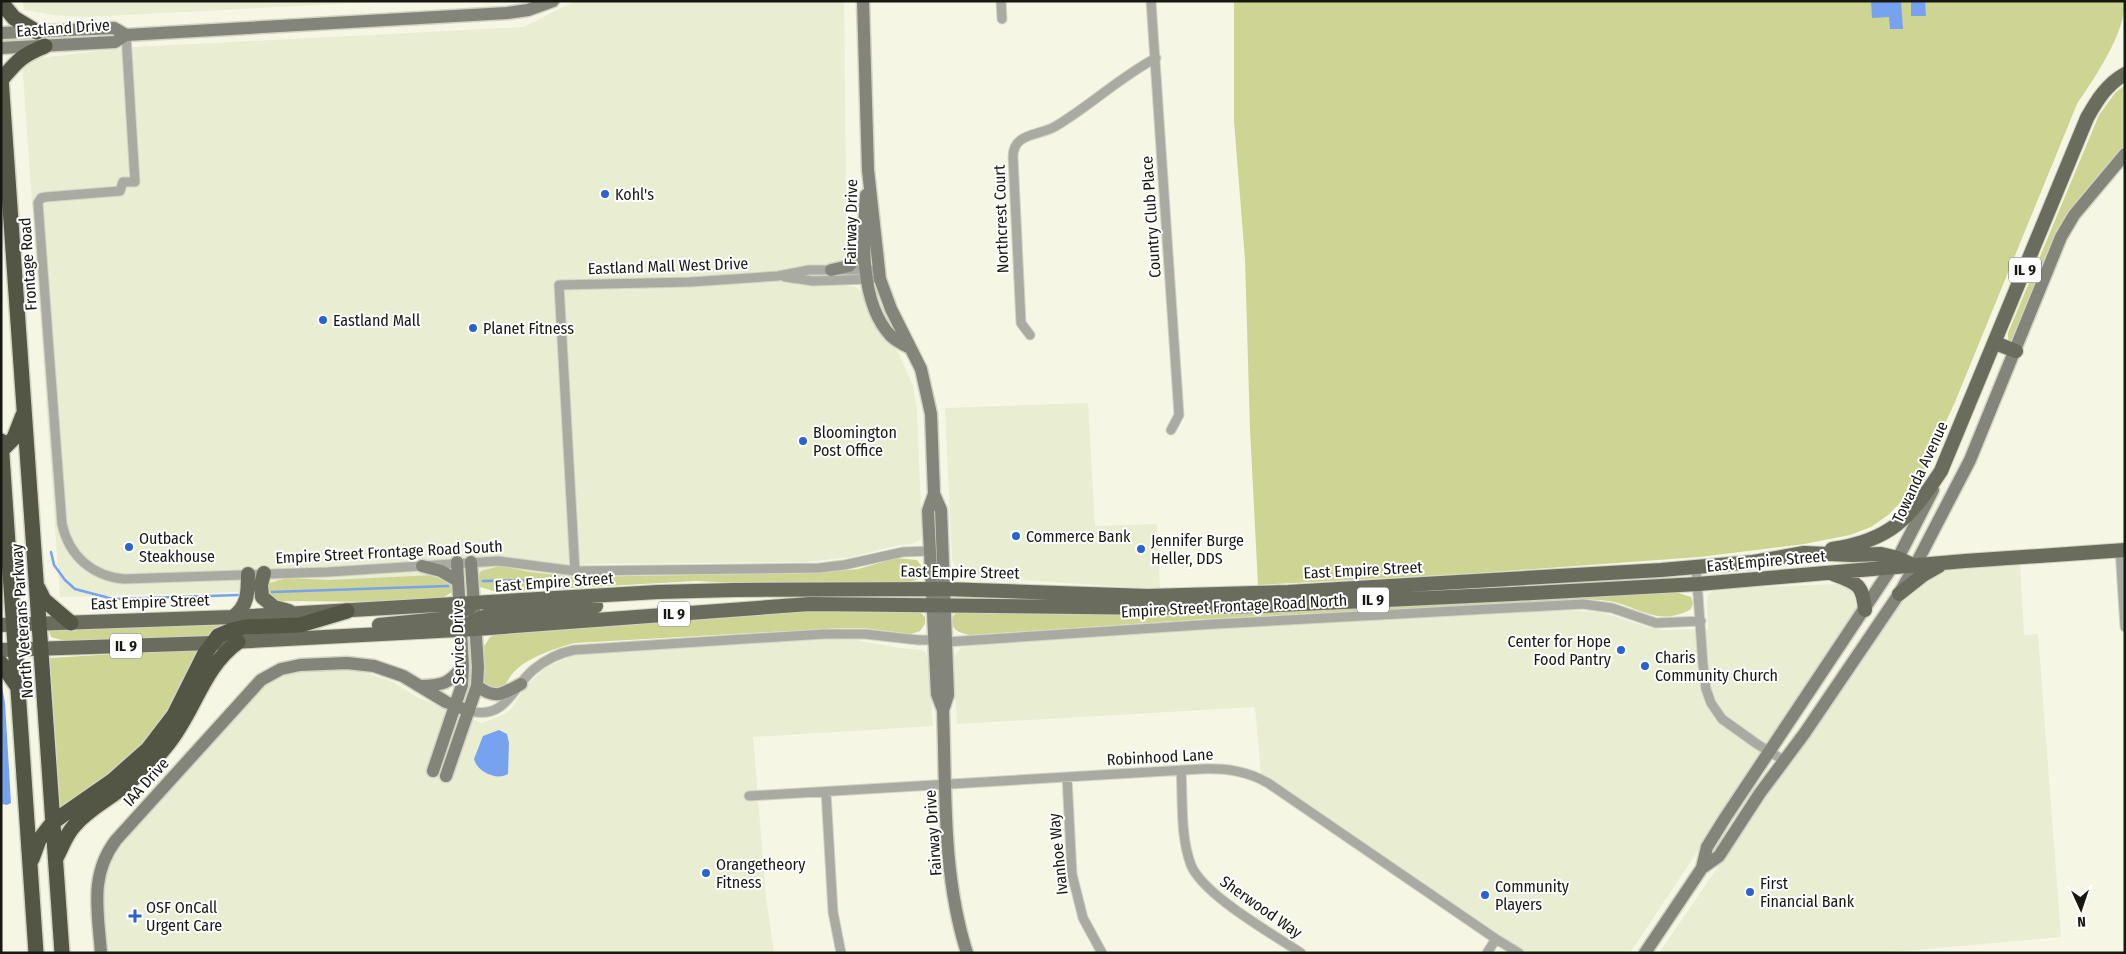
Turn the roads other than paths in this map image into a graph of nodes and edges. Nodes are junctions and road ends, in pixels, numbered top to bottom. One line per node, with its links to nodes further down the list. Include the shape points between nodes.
1 (553, 1): 9 (main road, Eastland Drive, via 507,13)
2 (862, 1): 16 (main road, Fairway Drive)
3 (1001, 1): 6 (street)
4 (1151, 1): 12 (street, Country Club Place)
5 (1, 2): 7 (highway, via 14,18)
6 (1002, 19)
7 (37, 32): 8 (main road, Eastland Drive); 9 (main road, Eastland Drive, via 114,28)
8 (1, 34)
9 (126, 35): 10 (main road, Eastland Drive, via 114,42); 38 (street, Frontage Road, via 135,182 123,182 120,191 46,197 38,203 62,524 69,545)
10 (45, 46): 11 (main road, Eastland Drive); 14 (highway, via 27,53)
11 (1, 48)
12 (1156, 58): 21 (street, Northcrest Court, via 1138,67 1056,126 1023,137 1015,145 1020,323); 25 (street, Country Club Place, via 1179,415)
13 (2124, 73): 22 (main road, Towanda Avenue / IL 9, via 2097,100 2087,118)
14 (1, 79): 24 (highway, North Veterans Parkway)
15 (2125, 154): 23 (main road, Towanda Avenue, via 2074,215 2061,237)
16 (868, 170): 17 (main road, Fairway Drive); 19 (main road, Fairway Drive, via 876,222)
17 (864, 248): 18 (main road, via 849,266); 19 (main road, Fairway Drive)
18 (831, 270): 19 (street, Eastland Mall West Drive); 20 (street, Eastland Mall West Drive)
19 (873, 275): 20 (street, Eastland Mall West Drive, via 813,281); 28 (main road, Fairway Drive, via 872,301 885,328 911,349 921,369 931,414)
20 (778, 276): 40 (street, Eastland Mall West Drive, via 558,285)
21 (1030, 336)
22 (1995, 342): 23 (main road); 27 (main road, Towanda Avenue / IL 9)
23 (2016, 351): 37 (main road, Towanda Avenue, via 1970,460)
24 (25, 410): 26 (highway, via 14,438); 45 (highway, North Veterans Parkway)
25 (1171, 430)
26 (2, 448): 61 (highway, North Veterans Parkway)
27 (1941, 471): 31 (main road, IL 9, via 1912,512 1888,530 1869,540 1841,548); 34 (main road, Towanda Avenue)
28 (934, 494): 30 (main road, Fairway Drive, via 928,511); 47 (main road, Fairway Drive, via 941,510)
29 (2122, 550): 35 (main road); 62 (street)
30 (930, 551): 40 (street, Empire Street Frontage Road South, via 903,552 819,568); 47 (main road, Fairway Drive)
31 (1804, 553): 34 (main road, East Empire Street / IL 9, via 1881,554); 39 (main road, East Empire Street / IL 9)
32 (457, 562): 33 (street, Empire Street Frontage Road South); 36 (street, Empire Street Frontage Road South); 44 (main road, Service Drive)
33 (471, 562): 40 (street, Empire Street Frontage Road South, via 507,561); 50 (main road, Service Drive)
34 (1895, 563): 37 (main road, East Empire Street / IL 9); 42 (main road, East Empire Street / IL 9); 53 (main road, Towanda Avenue)
35 (1946, 563): 37 (main road); 49 (main road, via 1923,575)
36 (422, 566): 41 (street, Empire Street Frontage Road South); 44 (main road, via 442,571)
37 (1915, 566): 49 (main road, Towanda Avenue)
38 (88, 567): 43 (street, Empire Street Frontage Road South, via 101,574 124,579)
39 (1696, 567): 46 (street); 47 (main road, East Empire Street / IL 9, via 1231,595 1148,596)
40 (575, 571)
41 (264, 573): 43 (street, Empire Street Frontage Road South); 55 (main road, via 261,593 269,604)
42 (1830, 573): 46 (main road, East Empire Street / IL 9); 53 (main road, via 1855,583 1864,594)
43 (248, 574): 56 (main road, via 246,600)
44 (458, 581): 52 (main road, Service Drive)
45 (36, 583): 58 (highway, via 44,600); 59 (highway, North Veterans Parkway)
46 (1698, 584): 51 (main road, East Empire Street / IL 9, via 1260,606 1162,608); 57 (street)
47 (939, 589): 48 (main road, East Empire Street / IL 9); 51 (main road, Fairway Drive)
48 (658, 592): 50 (main road, East Empire Street / IL 9); 60 (main road, via 638,602 502,613)
49 (1899, 594): 80 (main road, Towanda Avenue)
50 (474, 604): 52 (main road, East Empire Street / IL 9); 60 (main road, Service Drive)
51 (939, 604): 60 (main road, East Empire Street / IL 9, via 810,604); 65 (main road, Fairway Drive)
52 (460, 609): 54 (main road, East Empire Street / IL 9); 63 (main road, Service Drive); 64 (main road, via 452,617 341,630)
53 (1865, 610): 79 (main road, Towanda Avenue)
54 (347, 611): 55 (main road, East Empire Street / IL 9); 67 (highway, via 300,624 232,630 218,636)
55 (305, 614): 56 (main road, East Empire Street / IL 9)
56 (233, 617): 58 (main road, East Empire Street / IL 9)
57 (1701, 621): 65 (street, Empire Street Frontage Road North, via 1656,623 1612,608 1583,604); 79 (street, via 1706,689 1711,703 1722,719)
58 (71, 623): 59 (main road, East Empire Street / IL 9)
59 (39, 624): 61 (main road, East Empire Street / IL 9); 68 (highway, North Veterans Parkway)
60 (475, 624): 63 (main road, East Empire Street / IL 9); 75 (main road, Service Drive)
61 (8, 625): 69 (highway, North Veterans Parkway)
62 (2125, 627)
63 (461, 630): 64 (main road, East Empire Street / IL 9); 71 (main road, Service Drive)
64 (330, 637): 66 (main road, East Empire Street / IL 9)
65 (940, 641): 73 (street, Empire Street Frontage Road North, via 824,634 586,648 548,660); 85 (main road, Fairway Drive, via 948,695 943,710)
66 (238, 642): 67 (main road, East Empire Street / IL 9); 89 (highway, via 214,664 187,716 167,745 135,778 85,814 73,827)
67 (212, 643): 68 (main road, East Empire Street / IL 9); 88 (highway, via 174,715 148,749 112,781)
68 (41, 649): 69 (main road, East Empire Street / IL 9); 88 (highway, North Veterans Parkway)
69 (9, 650): 76 (highway, North Veterans Parkway)
70 (1, 663): 76 (highway)
71 (463, 666): 74 (main road, via 452,680 440,685); 77 (main road, Service Drive, via 462,685)
72 (287, 667): 74 (main road, Empire Street Frontage Road North, via 364,664 392,671); 95 (main road, IAA Drive, via 252,689 111,846 103,859 96,885)
73 (521, 684): 75 (main road, via 502,694 492,695); 78 (street, Empire Street Frontage Road North, via 501,707 483,712)
74 (421, 686): 77 (main road, Empire Street Frontage Road North)
75 (476, 686): 78 (main road, Service Drive)
76 (18, 688): 90 (highway, North Veterans Parkway)
77 (455, 706): 78 (main road, Empire Street Frontage Road North); 82 (main road, Service Drive)
78 (469, 711): 83 (main road, Service Drive)
79 (1770, 751): 80 (street); 91 (main road, Towanda Avenue, via 1707,847)
80 (1785, 760): 91 (main road, Towanda Avenue, via 1760,792 1720,856)
81 (1181, 770): 84 (street, Robinhood Lane); 92 (street, Robinhood Lane, via 1231,769 1260,778); 99 (street, Sherwood Way, via 1185,832 1189,859 1196,875 1215,895)
82 (433, 772)
83 (446, 776)
84 (1067, 777): 85 (street, Robinhood Lane); 98 (street, Ivanhoe Way, via 1072,874 1083,918)
85 (946, 785): 86 (street, Robinhood Lane); 97 (main road, Fairway Drive, via 957,918)
86 (826, 792): 87 (street, Robinhood Lane); 96 (street, via 833,912)
87 (749, 796)
88 (53, 822): 89 (highway, North Veterans Parkway); 90 (highway, via 39,840)
89 (55, 859): 94 (highway, North Veterans Parkway)
90 (30, 863): 93 (highway, North Veterans Parkway)
91 (1702, 868): 102 (main road, Towanda Avenue)
92 (1496, 939): 100 (street); 101 (street, Robinhood Lane)
93 (36, 953)
94 (62, 953)
95 (100, 953)
96 (841, 953)
97 (967, 953)
98 (1102, 953)
99 (1301, 953)
100 (1487, 953)
101 (1520, 953)
102 (1645, 953)

